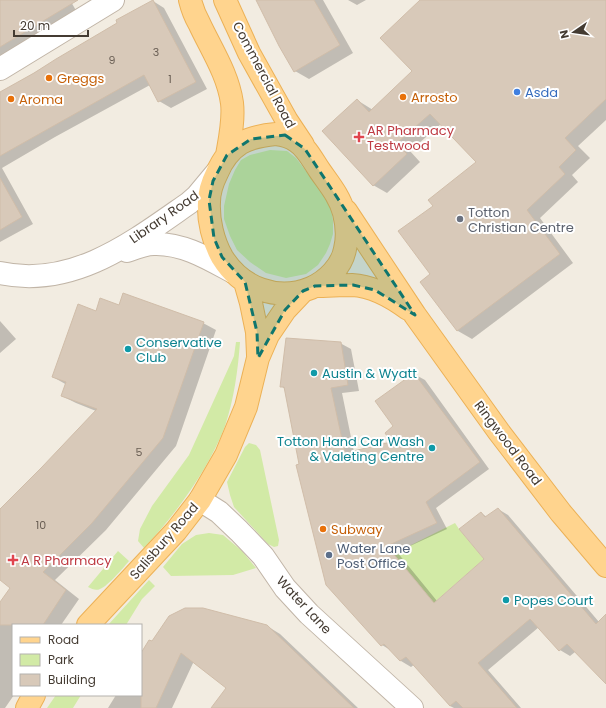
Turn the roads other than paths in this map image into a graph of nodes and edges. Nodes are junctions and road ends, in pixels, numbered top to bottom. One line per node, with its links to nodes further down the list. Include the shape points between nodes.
1 (113, 0): 4 (street)
2 (190, 0): 6 (main road, via 227,82 232,104 232,126)
3 (225, 0): 5 (main road, Commercial Road, via 249,53)
4 (0, 68)
5 (305, 149): 6 (main road, via 296,140 285,135 263,135 240,144); 7 (main road, Commercial Road)
6 (222, 164): 8 (street, Library Road, via 189,203); 10 (main road, via 213,181 209,200 210,219 222,257)
7 (338, 198): 11 (main road, Salisbury Road, via 344,212 348,239 345,253 337,268); 12 (main road, Ringwood Road)
8 (106, 257): 9 (street, Library Road, via 77,269 35,277); 10 (street, Library Road, via 154,244 174,246 206,257)
9 (0, 274)
10 (239, 277): 11 (main road, Ringwood Road, via 270,293 286,294); 13 (main road, Salisbury Road, via 251,303 257,332)
11 (309, 289): 12 (main road, Ringwood Road, via 353,285 375,290 398,302); 13 (main road, Salisbury Road, via 285,310 276,322)
12 (415, 315): 15 (main road, Ringwood Road, via 499,432 561,513)
13 (258, 358): 14 (main road, Salisbury Road, via 246,407 226,455)
14 (200, 500): 16 (main road, Salisbury Road, via 176,531); 19 (street, Water Lane, via 219,512 239,531 263,556 285,588 309,614)
15 (606, 566)
16 (89, 624)
17 (33, 696): 18 (main road)
18 (27, 708)
19 (412, 708)

